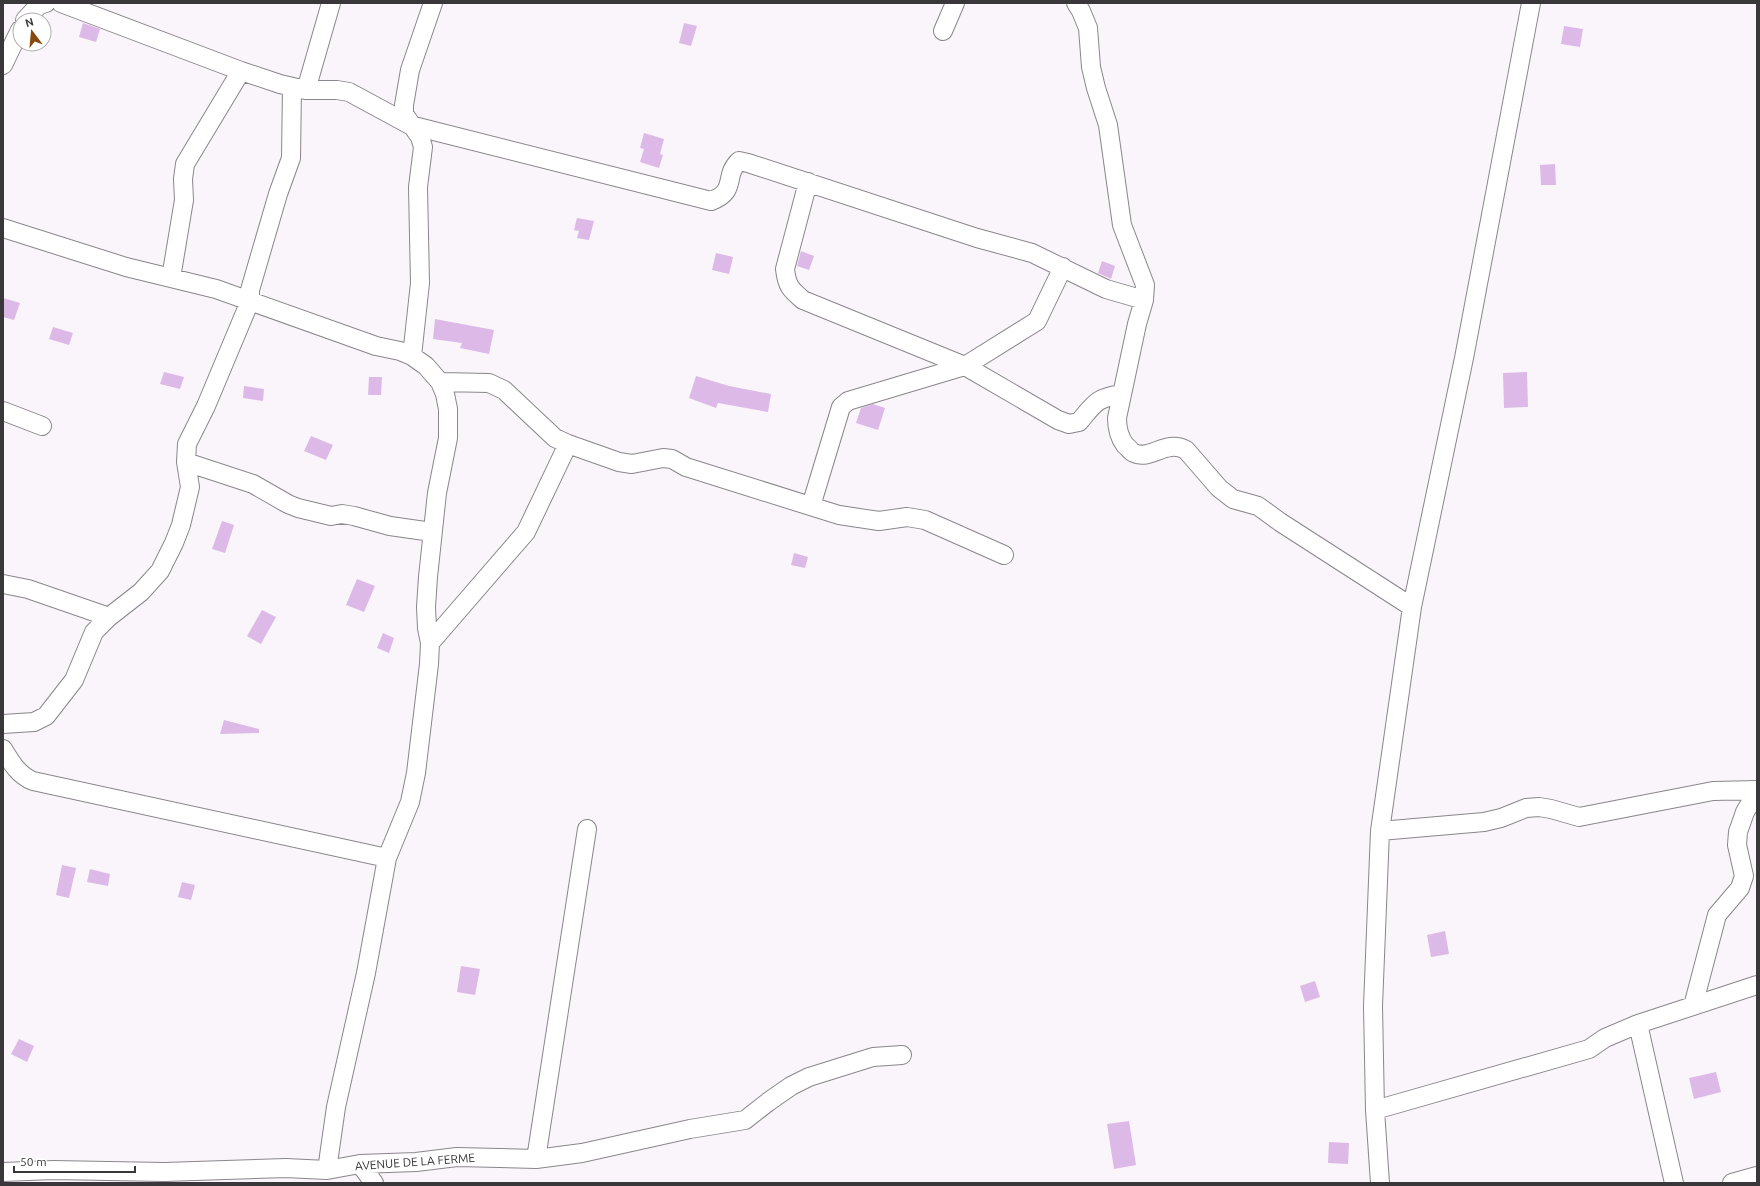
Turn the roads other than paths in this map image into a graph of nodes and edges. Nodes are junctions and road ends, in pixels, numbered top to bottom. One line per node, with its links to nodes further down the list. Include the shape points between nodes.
1 (61, 3): 12 (street)
2 (331, 3): 13 (street)
3 (433, 3): 14 (street, via 410,70 404,114)
4 (955, 3): 9 (street)
5 (1076, 3): 19 (street, via 1088,28 1091,67 1108,125 1122,225 1145,285)
6 (1531, 3): 33 (street, via 1464,358)
7 (40, 4): 8 (street)
8 (32, 12)
9 (943, 30)
10 (12, 46): 11 (street)
11 (3, 65)
12 (241, 71): 13 (street); 18 (street, via 185,164 184,200)
13 (299, 89): 14 (street, via 349,92); 20 (street, via 291,158 254,275)
14 (410, 125): 15 (street, via 711,201 722,197 728,189 734,166 739,161); 21 (street, via 420,137 423,147 418,186 420,283)
15 (808, 182): 17 (street, via 977,238 1032,253); 22 (street, via 785,269 790,290 803,300)
16 (3, 228): 18 (street)
17 (1063, 267): 19 (street, via 1106,289); 22 (street, via 1037,321)
18 (171, 278): 20 (street, via 216,289)
19 (1144, 300): 24 (street)
20 (250, 301): 21 (street, via 376,346); 28 (street, via 206,406 192,431 187,444)
21 (412, 356): 23 (street, via 426,366)
22 (965, 366): 24 (street, via 1058,420 1070,424 1079,422 1095,403 1104,397); 29 (street, via 848,401 841,407)
23 (440, 382): 27 (street, via 489,383 504,390 555,438); 30 (street, via 448,409 448,438 436,493)
24 (1122, 394): 33 (street, via 1117,429 1123,442 1133,453 1141,455 1179,446 1186,450 1219,488 1233,499 1258,506)
25 (3, 411): 26 (street)
26 (42, 426)
27 (568, 444): 29 (street, via 632,464 663,458 672,459 686,467); 35 (street, via 526,532)
28 (186, 462): 30 (street, via 253,484 298,508 331,516 342,514 390,526); 34 (street, via 190,487 181,525 160,571 141,592)
29 (811, 506): 31 (street, via 839,515 879,521 907,517 926,520)
30 (432, 532): 35 (street, via 426,607)
31 (1004, 555)
32 (3, 584): 34 (street, via 28,589)
33 (1412, 607): 40 (street)
34 (108, 618): 36 (street, via 94,632 74,680 46,716 34,722)
35 (430, 643): 41 (street, via 416,773 410,802)
36 (3, 724)
37 (3, 749): 41 (street, via 24,778 33,781)
38 (1757, 791): 40 (street, via 1713,791 1578,817 1540,807 1526,808 1484,822); 43 (street, via 1745,812 1738,832 1737,845 1744,876 1740,888 1717,915)
39 (587, 829): 47 (street)
40 (1380, 832): 46 (street, via 1373,1006)
41 (387, 858): 49 (street, via 366,973 336,1107)
42 (1757, 985): 43 (street)
43 (1693, 1006): 44 (street)
44 (1638, 1024): 46 (street, via 1605,1038 1589,1049); 54 (street)
45 (902, 1055): 47 (street, AVENUE DE LA FERME, via 873,1057 809,1076 745,1120 690,1129 582,1153)
46 (1376, 1110): 53 (street)
47 (536, 1159): 48 (street, AVENUE DE LA FERME, via 457,1157 416,1162)
48 (360, 1164): 49 (street, AVENUE DE LA FERME); 52 (street)
49 (327, 1170): 50 (street, AVENUE DE LA FERME, via 286,1168 164,1172)
50 (3, 1172)
51 (1757, 1176): 55 (street)
52 (374, 1183)
53 (1380, 1183)
54 (1674, 1183)
55 (1732, 1183)

